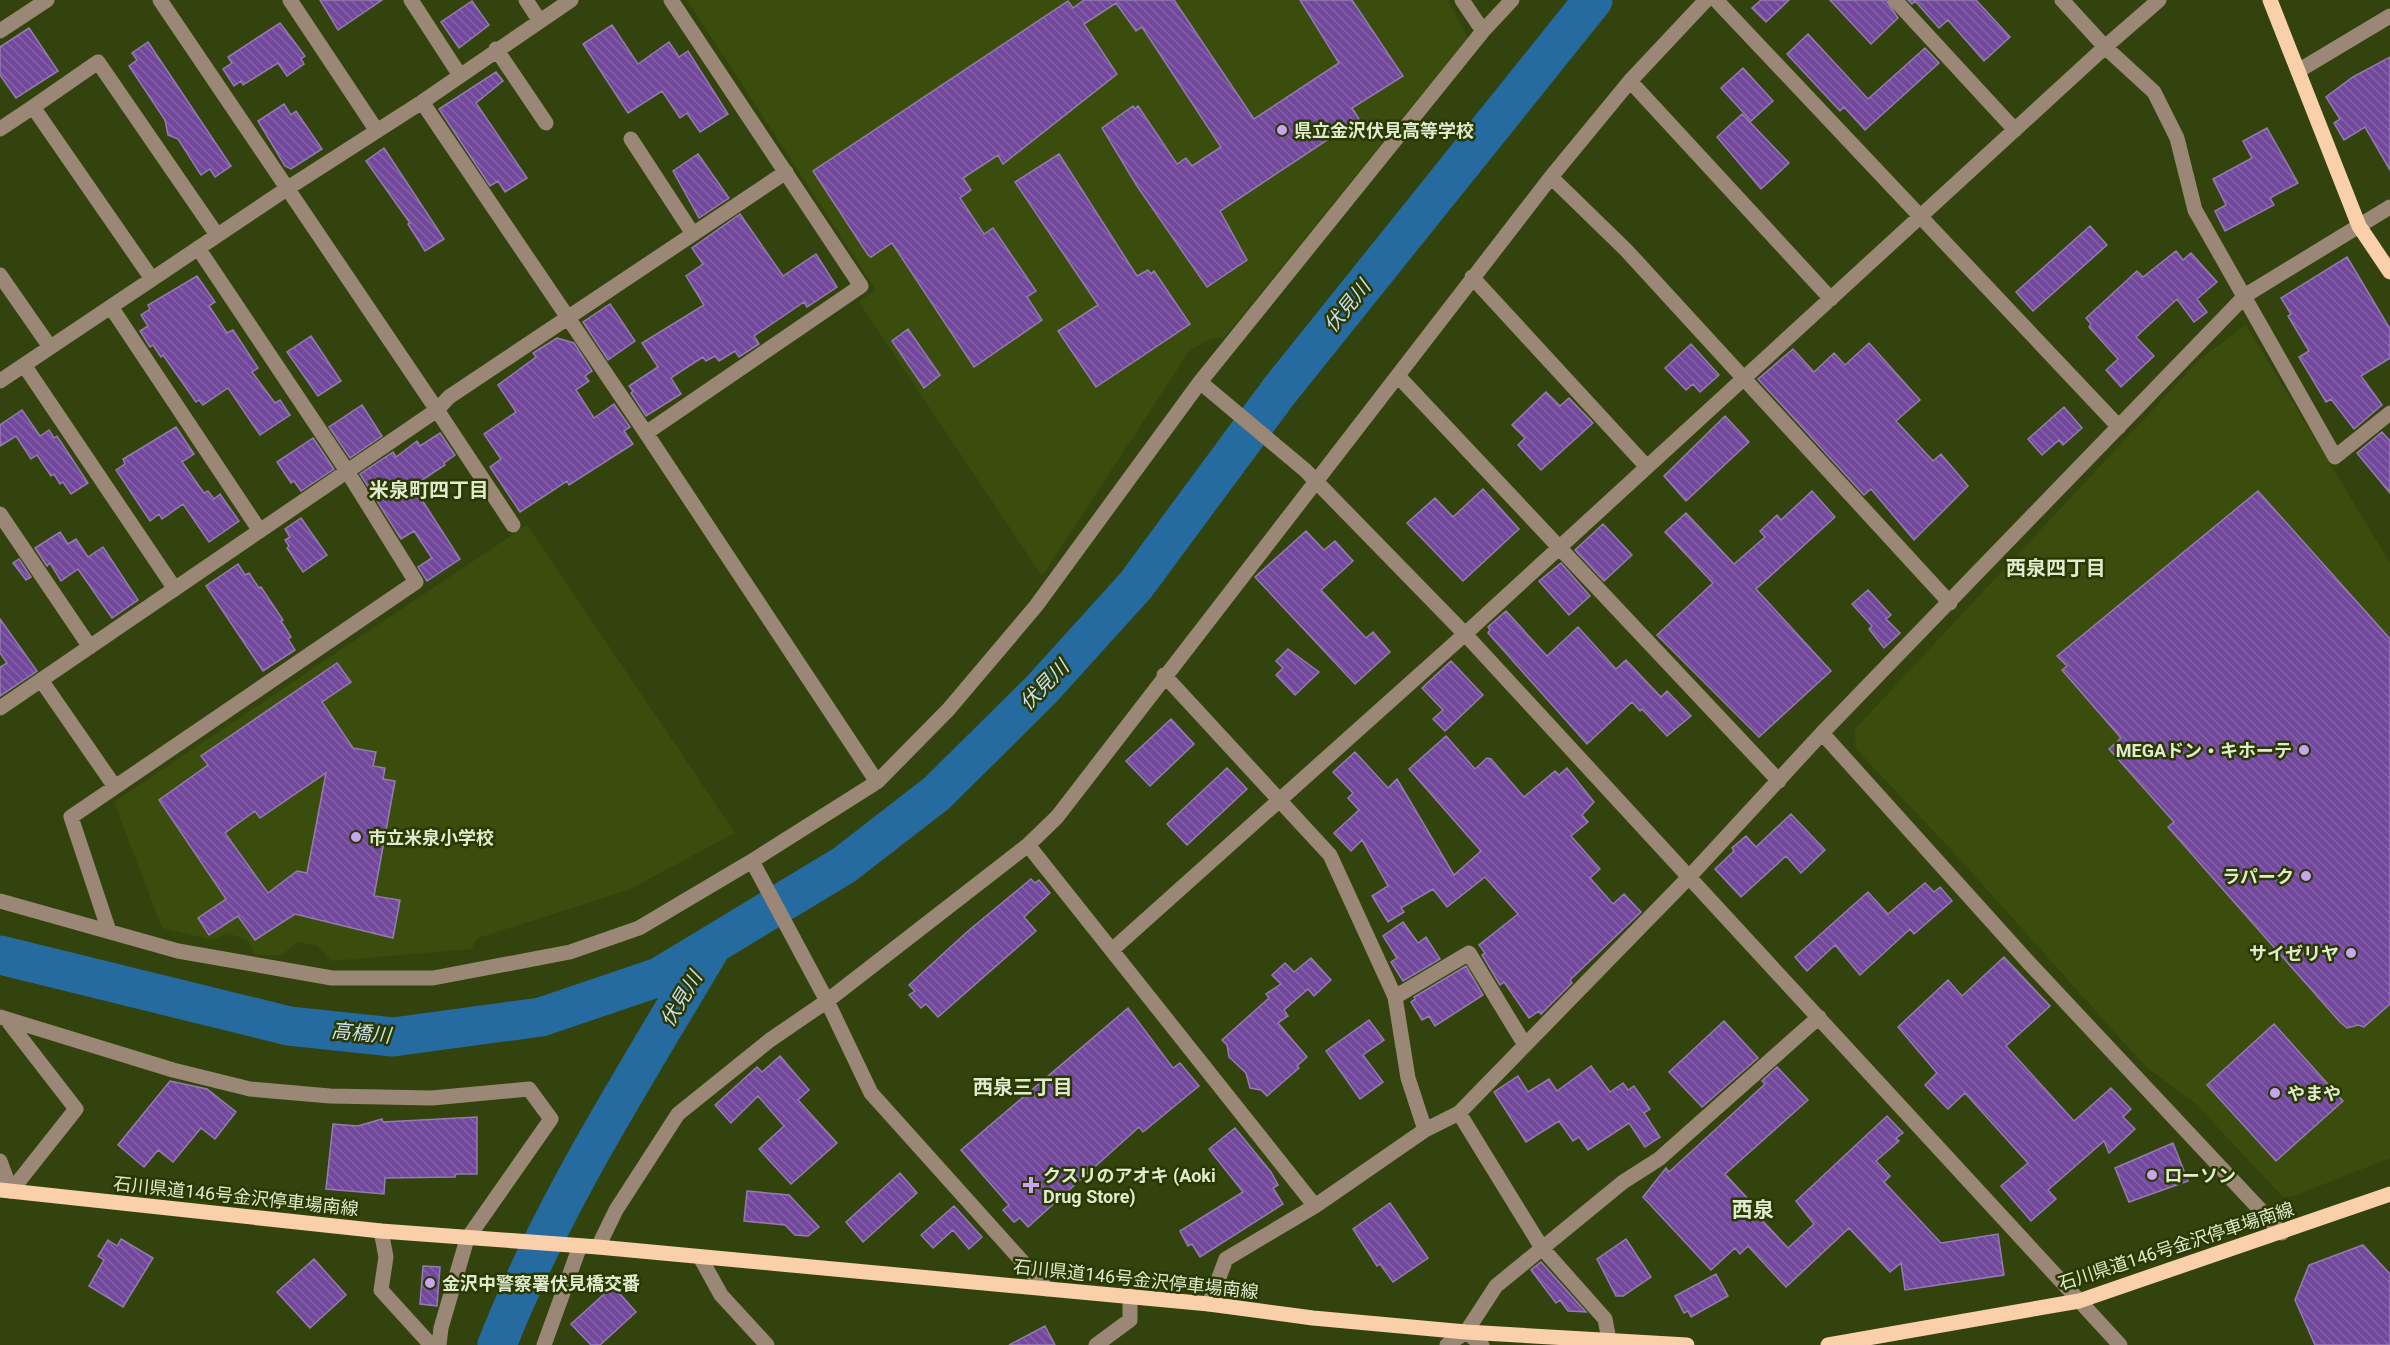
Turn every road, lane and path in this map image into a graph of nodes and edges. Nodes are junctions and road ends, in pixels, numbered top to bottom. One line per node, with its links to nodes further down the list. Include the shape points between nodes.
1 (160, 0): 34 (street)
2 (290, 0): 30 (street)
3 (411, 0): 23 (street)
4 (526, 0): 17 (street)
5 (571, 0): 17 (street)
6 (671, 0): 32 (street)
7 (1462, 0): 19 (street)
8 (1512, 0): 19 (street)
9 (1706, 0): 24 (street)
10 (1716, 0): 36 (street)
11 (1896, 0): 29 (street)
12 (2062, 0): 20 (street)
13 (2159, 0): 20 (street)
14 (2270, 0): 22 (main road)
15 (37, 3): 18 (street)
16 (2390, 16): 22 (street)
17 (539, 20): 21 (street)
18 (0, 31)
19 (1483, 31): 54 (street)
20 (2105, 47): 29 (street); 45 (street, via 2154,92 2177,138 2195,210)
21 (496, 50): 23 (street); 27 (street)
22 (2298, 71): 37 (main road)
23 (459, 74): 25 (street)
24 (1630, 81): 33 (street); 46 (street)
25 (422, 102): 30 (street); 48 (street)
26 (33, 107): 28 (street); 39 (street, via 98,62); 44 (street)
27 (546, 123)
28 (0, 129)
29 (2015, 130): 36 (street)
30 (377, 131): 34 (street)
31 (631, 139): 38 (street)
32 (786, 172): 38 (street); 58 (street, via 861,286)
33 (1551, 177): 43 (street); 52 (street, via 1626,250)
34 (288, 188): 39 (street); 55 (street)
35 (2390, 207): 37 (street)
36 (1920, 216): 46 (street); 57 (street)
37 (2359, 226): 41 (main road); 45 (street)
38 (693, 234): 48 (street)
39 (218, 235): 40 (street)
40 (198, 248): 44 (street); 60 (street)
41 (2390, 272)
42 (0, 275): 49 (street)
43 (1472, 277): 51 (street); 59 (street)
44 (152, 279): 47 (street)
45 (2246, 295): 56 (street, via 2335,457); 57 (street)
46 (1831, 299): 52 (street)
47 (111, 306): 49 (street); 64 (street)
48 (567, 319): 55 (street, via 449,397); 58 (street)
49 (50, 347): 50 (street)
50 (24, 365): 53 (street); 66 (street)
51 (1398, 376): 61 (street); 65 (street)
52 (1745, 378): 59 (street); 67 (street)
53 (0, 381)
54 (1205, 386): 61 (street); 75 (street, via 1036,606 948,710)
55 (437, 410): 60 (street); 63 (street)
56 (2390, 413)
57 (2119, 427): 67 (street)
58 (646, 433): 75 (street)
59 (1647, 467): 65 (street)
60 (347, 471): 64 (street); 76 (street, via 416,582)
61 (1311, 475): 68 (street); 70 (street)
62 (0, 514): 69 (street)
63 (513, 525)
64 (260, 531): 66 (street)
65 (1560, 547): 68 (street); 74 (street)
66 (175, 589): 69 (street)
67 (1950, 603): 73 (street)
68 (1465, 634): 77 (street); 80 (street)
69 (90, 647): 71 (street)
70 (1164, 675): 77 (street); 78 (street, via 1057,817)
71 (41, 680): 72 (street); 76 (street)
72 (0, 708)
73 (1822, 734): 74 (street); 96 (street)
74 (1779, 781): 80 (street)
75 (877, 782): 79 (street)
76 (115, 787): 82 (street, via 71,817)
77 (1279, 801): 83 (street); 84 (street, via 1330,855)
78 (1028, 845): 83 (street); 85 (street)
79 (754, 868): 82 (street, via 639,928 570,952 433,978 332,978 178,951); 85 (street)
80 (1690, 876): 86 (street); 88 (street)
81 (0, 901): 82 (street)
82 (110, 931)
83 (1112, 950): 94 (street)
84 (1395, 997): 88 (street, via 1469,953); 90 (street, via 1408,1078)
85 (825, 998): 99 (street, via 678,1114 616,1210); 102 (street, via 871,1093)
86 (1819, 1017): 100 (street, via 1659,1159 1623,1182); 104 (street)
87 (3, 1021): 92 (street, via 76,1109); 97 (street, via 250,1089 330,1096 432,1098 529,1089 551,1119)
88 (1525, 1045): 89 (street)
89 (1459, 1113): 90 (street); 100 (street)
90 (1425, 1130): 94 (street)
91 (0, 1161): 92 (street)
92 (5, 1190): 95 (main road, 石川県道146号金沢停車場南線)
93 (2390, 1194): 96 (main road, 石川県道146号金沢停車場南線)
94 (1315, 1206): 105 (street, via 1226,1259)
95 (381, 1231): 97 (main road, 石川県道146号金沢停車場南線); 108 (street, via 386,1257 381,1290)
96 (2282, 1233): 104 (main road, 石川県道146号金沢停車場南線)
97 (467, 1239): 98 (main road, 石川県道146号金沢停車場南線); 109 (street)
98 (580, 1246): 99 (main road, 石川県道146号金沢停車場南線); 110 (street)
99 (598, 1247): 101 (main road, 石川県道146号金沢停車場南線)
100 (1542, 1248): 106 (street, via 1496,1286); 107 (street, via 1605,1319)
101 (700, 1257): 102 (main road, 石川県道146号金沢停車場南線); 111 (street, via 721,1295)
102 (1047, 1288): 103 (main road, 石川県道146号金沢停車場南線)
103 (1130, 1296): 105 (main road, 石川県道146号金沢停車場南線); 112 (street, via 1130,1320)
104 (2079, 1301): 116 (main road, 石川県道146号金沢停車場南線); 117 (street)
105 (1209, 1304): 106 (main road, 石川県道146号金沢停車場南線)
106 (1466, 1332): 107 (main road, 石川県道146号金沢停車場南線); 113 (street); 114 (street)
107 (1609, 1340): 115 (main road, 石川県道146号金沢停車場南線)
108 (431, 1345)
109 (439, 1345)
110 (544, 1345)
111 (767, 1345)
112 (1096, 1345)
113 (1447, 1345)
114 (1482, 1345)
115 (1687, 1345)
116 (1828, 1345)
117 (2120, 1345)

